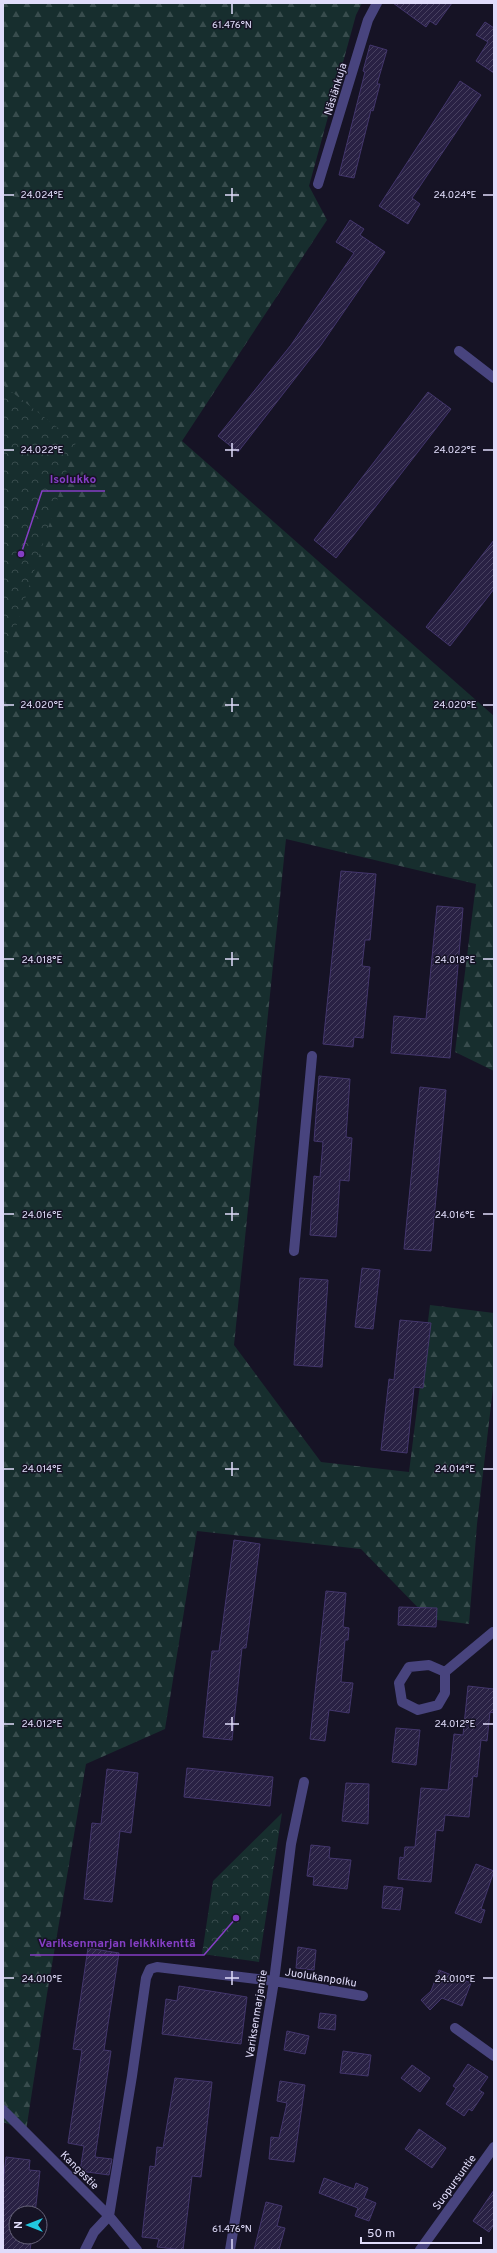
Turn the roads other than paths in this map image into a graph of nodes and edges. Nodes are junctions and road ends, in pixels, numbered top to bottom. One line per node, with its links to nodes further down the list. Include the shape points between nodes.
1 (377, 3): 2 (street, Näsiänkuja, via 368,20)
2 (318, 184)
3 (459, 350): 4 (street)
4 (494, 378)
5 (312, 1056): 6 (street)
6 (294, 1251)
7 (494, 1630): 8 (street)
8 (445, 1672): 8 (street, via 429,1665 409,1667 399,1683 402,1702 418,1710 438,1705 445,1693)
9 (304, 1782): 10 (street, Variksenmarjantie, via 291,1844)
10 (274, 1981): 11 (street, Juolukanpolku); 16 (street, Juolukanpolku, via 158,1967 150,1969 146,1978); 19 (street, Variksenmarjantie)
11 (363, 1996)
12 (455, 2028): 13 (street)
13 (494, 2056)
14 (3, 2110): 16 (street, Kangastie)
15 (494, 2147): 20 (street, Suopursuntie)
16 (109, 2216): 17 (street, via 94,2232); 18 (street, Kangastie)
17 (85, 2250)
18 (137, 2250)
19 (230, 2250)
20 (420, 2250)

